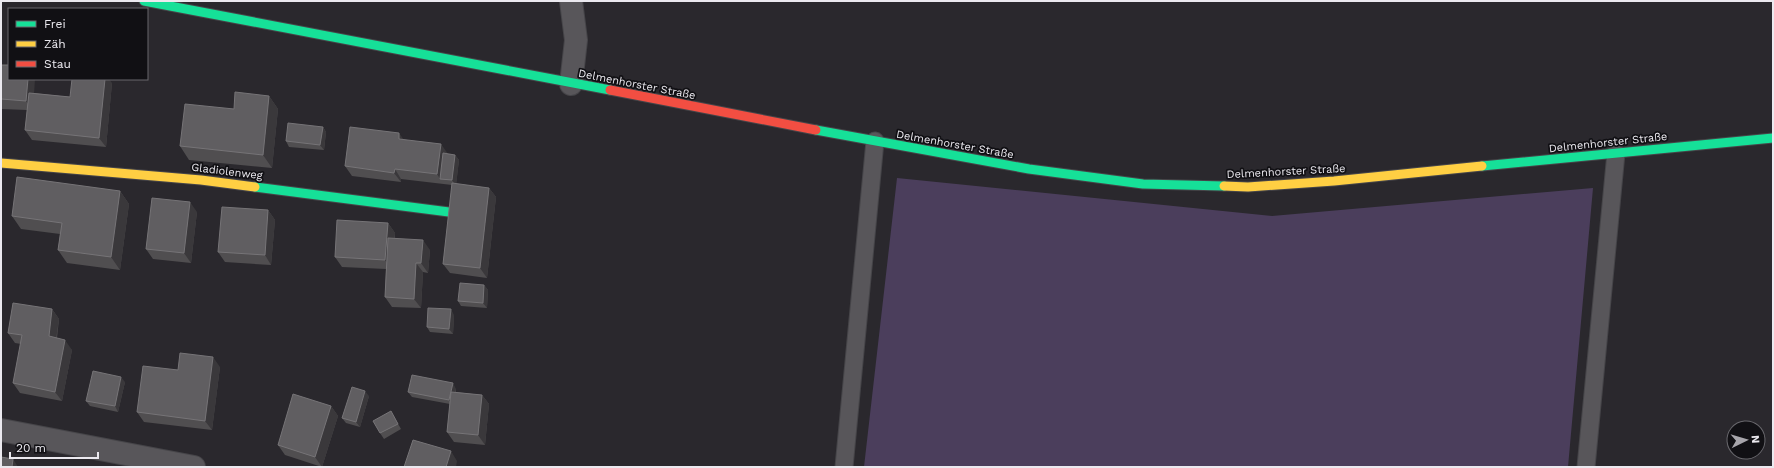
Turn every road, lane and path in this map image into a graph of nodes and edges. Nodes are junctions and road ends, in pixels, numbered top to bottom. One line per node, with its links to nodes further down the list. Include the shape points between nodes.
1 (144, 1): 3 (street, Delmenhorster Straße)
2 (571, 1): 3 (street, via 576,40)
3 (571, 84): 5 (street, Delmenhorster Straße)
4 (1773, 138): 6 (street, Delmenhorster Straße)
5 (875, 141): 6 (street, Delmenhorster Straße, via 1029,169 1136,183 1248,187); 11 (lane)
6 (1616, 153): 12 (lane)
7 (1, 163): 8 (street, Gladiolenweg, via 201,180)
8 (449, 212)
9 (1, 430): 10 (street)
10 (194, 467)
11 (844, 467)
12 (1586, 467)

